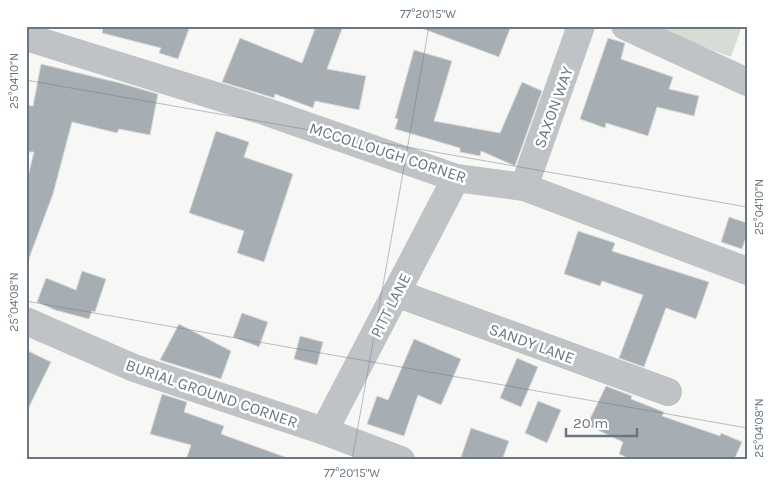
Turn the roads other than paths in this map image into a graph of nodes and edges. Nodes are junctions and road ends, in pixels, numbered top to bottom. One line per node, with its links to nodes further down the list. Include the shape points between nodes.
1 (581, 26): 6 (street, SAXON WAY)
2 (625, 26): 4 (street)
3 (26, 37): 5 (street, MCCOLLOUGH CORNER, via 264,111)
4 (747, 82)
5 (456, 178): 6 (street, MCCOLLOUGH CORNER); 8 (street, PITT LANE)
6 (524, 187): 7 (street, MCCOLLOUGH CORNER)
7 (747, 271)
8 (396, 293): 10 (street, SANDY LANE); 11 (street, PITT LANE)
9 (26, 321): 11 (street, BURIAL GROUND CORNER, via 134,368)
10 (668, 392)
11 (324, 431): 12 (street, BURIAL GROUND CORNER)
12 (401, 460)

